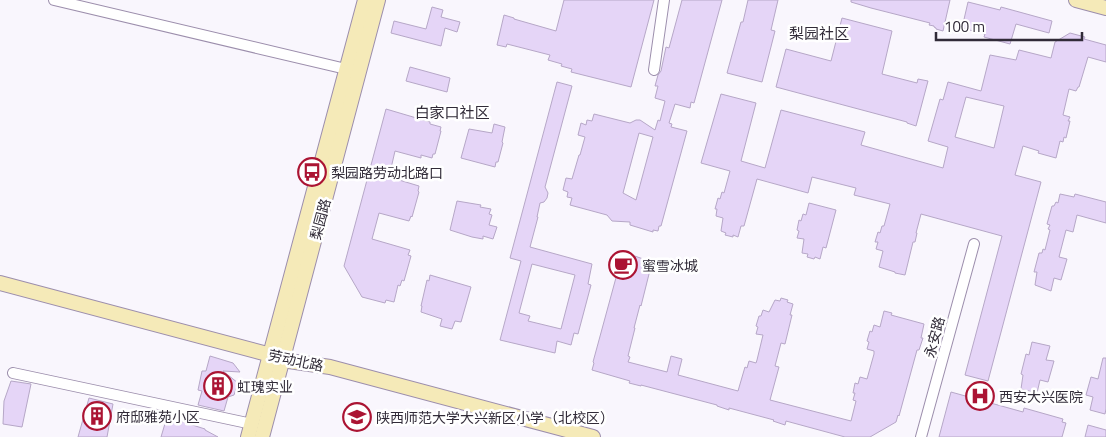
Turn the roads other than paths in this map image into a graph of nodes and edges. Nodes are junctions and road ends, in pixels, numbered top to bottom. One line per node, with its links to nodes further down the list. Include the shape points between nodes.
1 (54, 0): 7 (street)
2 (364, 0): 7 (main road, 梨园路)
3 (378, 0): 11 (main road, 梨园路)
4 (664, 0): 8 (street)
5 (1076, 0): 6 (main road)
6 (1106, 8)
7 (346, 69): 11 (main road, 梨园路)
8 (654, 70)
9 (974, 244): 16 (street, 永安路)
10 (0, 282): 11 (main road, 劳动北路)
11 (276, 357): 13 (main road, 梨园路); 14 (main road, 梨园路); 15 (main road, 劳动北路, via 330,367)
12 (14, 373): 13 (street)
13 (250, 430)
14 (262, 437)
15 (593, 437)
16 (921, 437)

